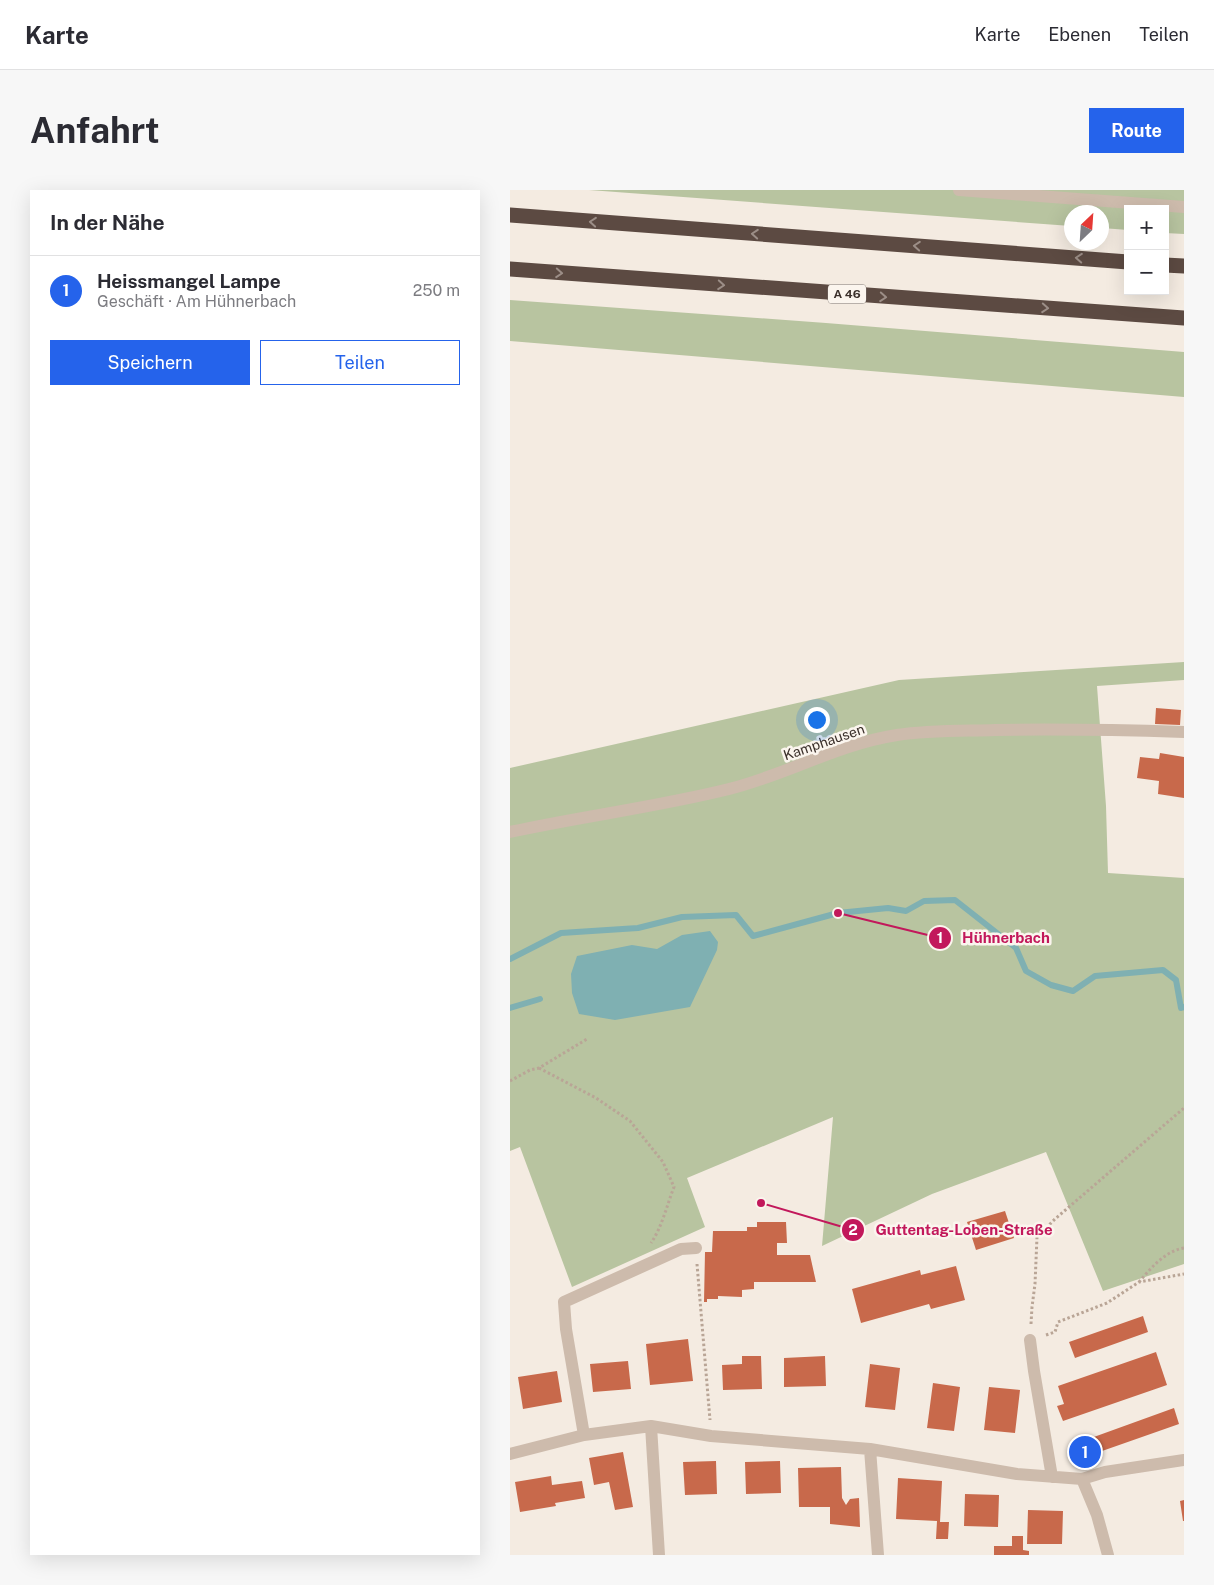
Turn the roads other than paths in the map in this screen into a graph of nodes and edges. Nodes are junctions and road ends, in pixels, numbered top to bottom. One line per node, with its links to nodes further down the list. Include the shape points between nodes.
1 (959, 190): 2 (street)
2 (1184, 207)
3 (510, 215): 4 (highway, one-way to 3)
4 (1124, 262)
5 (1169, 265): 6 (highway)
6 (1184, 266)
7 (510, 269): 8 (highway, A 46, one-way to 8)
8 (1184, 318)
9 (1184, 732): 10 (street, Kamphausen, via 1096,729 938,731 897,735 856,744 769,778 729,789)
10 (510, 832)
11 (696, 1248): 14 (street, via 681,1249 564,1302)
12 (1030, 1340): 18 (street)
13 (651, 1426): 14 (street); 15 (street, via 711,1436); 20 (street)
14 (584, 1435): 16 (street)
15 (870, 1449): 18 (street); 21 (street)
16 (510, 1454)
17 (1184, 1460): 19 (street, via 1105,1472)
18 (1052, 1477): 19 (street)
19 (1082, 1479): 22 (street, via 1097,1515)
20 (659, 1555)
21 (878, 1555)
22 (1108, 1555)

